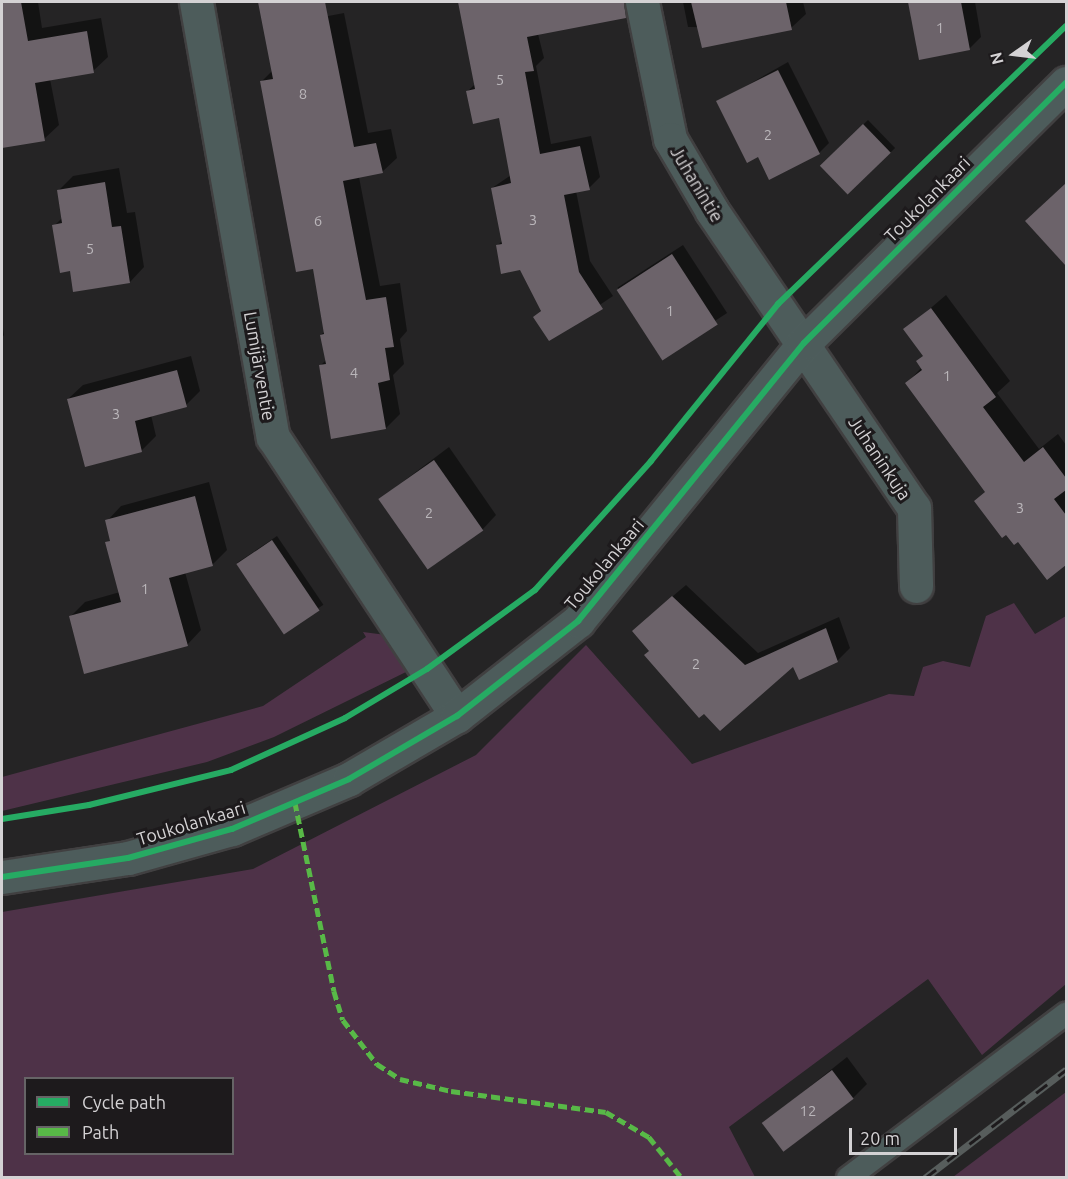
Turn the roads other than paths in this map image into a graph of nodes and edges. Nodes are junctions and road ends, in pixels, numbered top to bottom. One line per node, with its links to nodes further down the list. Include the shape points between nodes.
1 (196, 2): 6 (street, Lumijärventie, via 273,437)
2 (642, 2): 4 (street, Juhanintie, via 670,139 712,211)
3 (1066, 83): 4 (street, Toukolankaari)
4 (804, 343): 5 (street, Juhaninkuja, via 914,508); 6 (street, Toukolankaari, via 578,621)
5 (916, 586)
6 (457, 716): 7 (street, Toukolankaari, via 349,779 232,829 128,858)
7 (2, 877)
8 (1066, 1014): 9 (lane)
9 (848, 1178)

